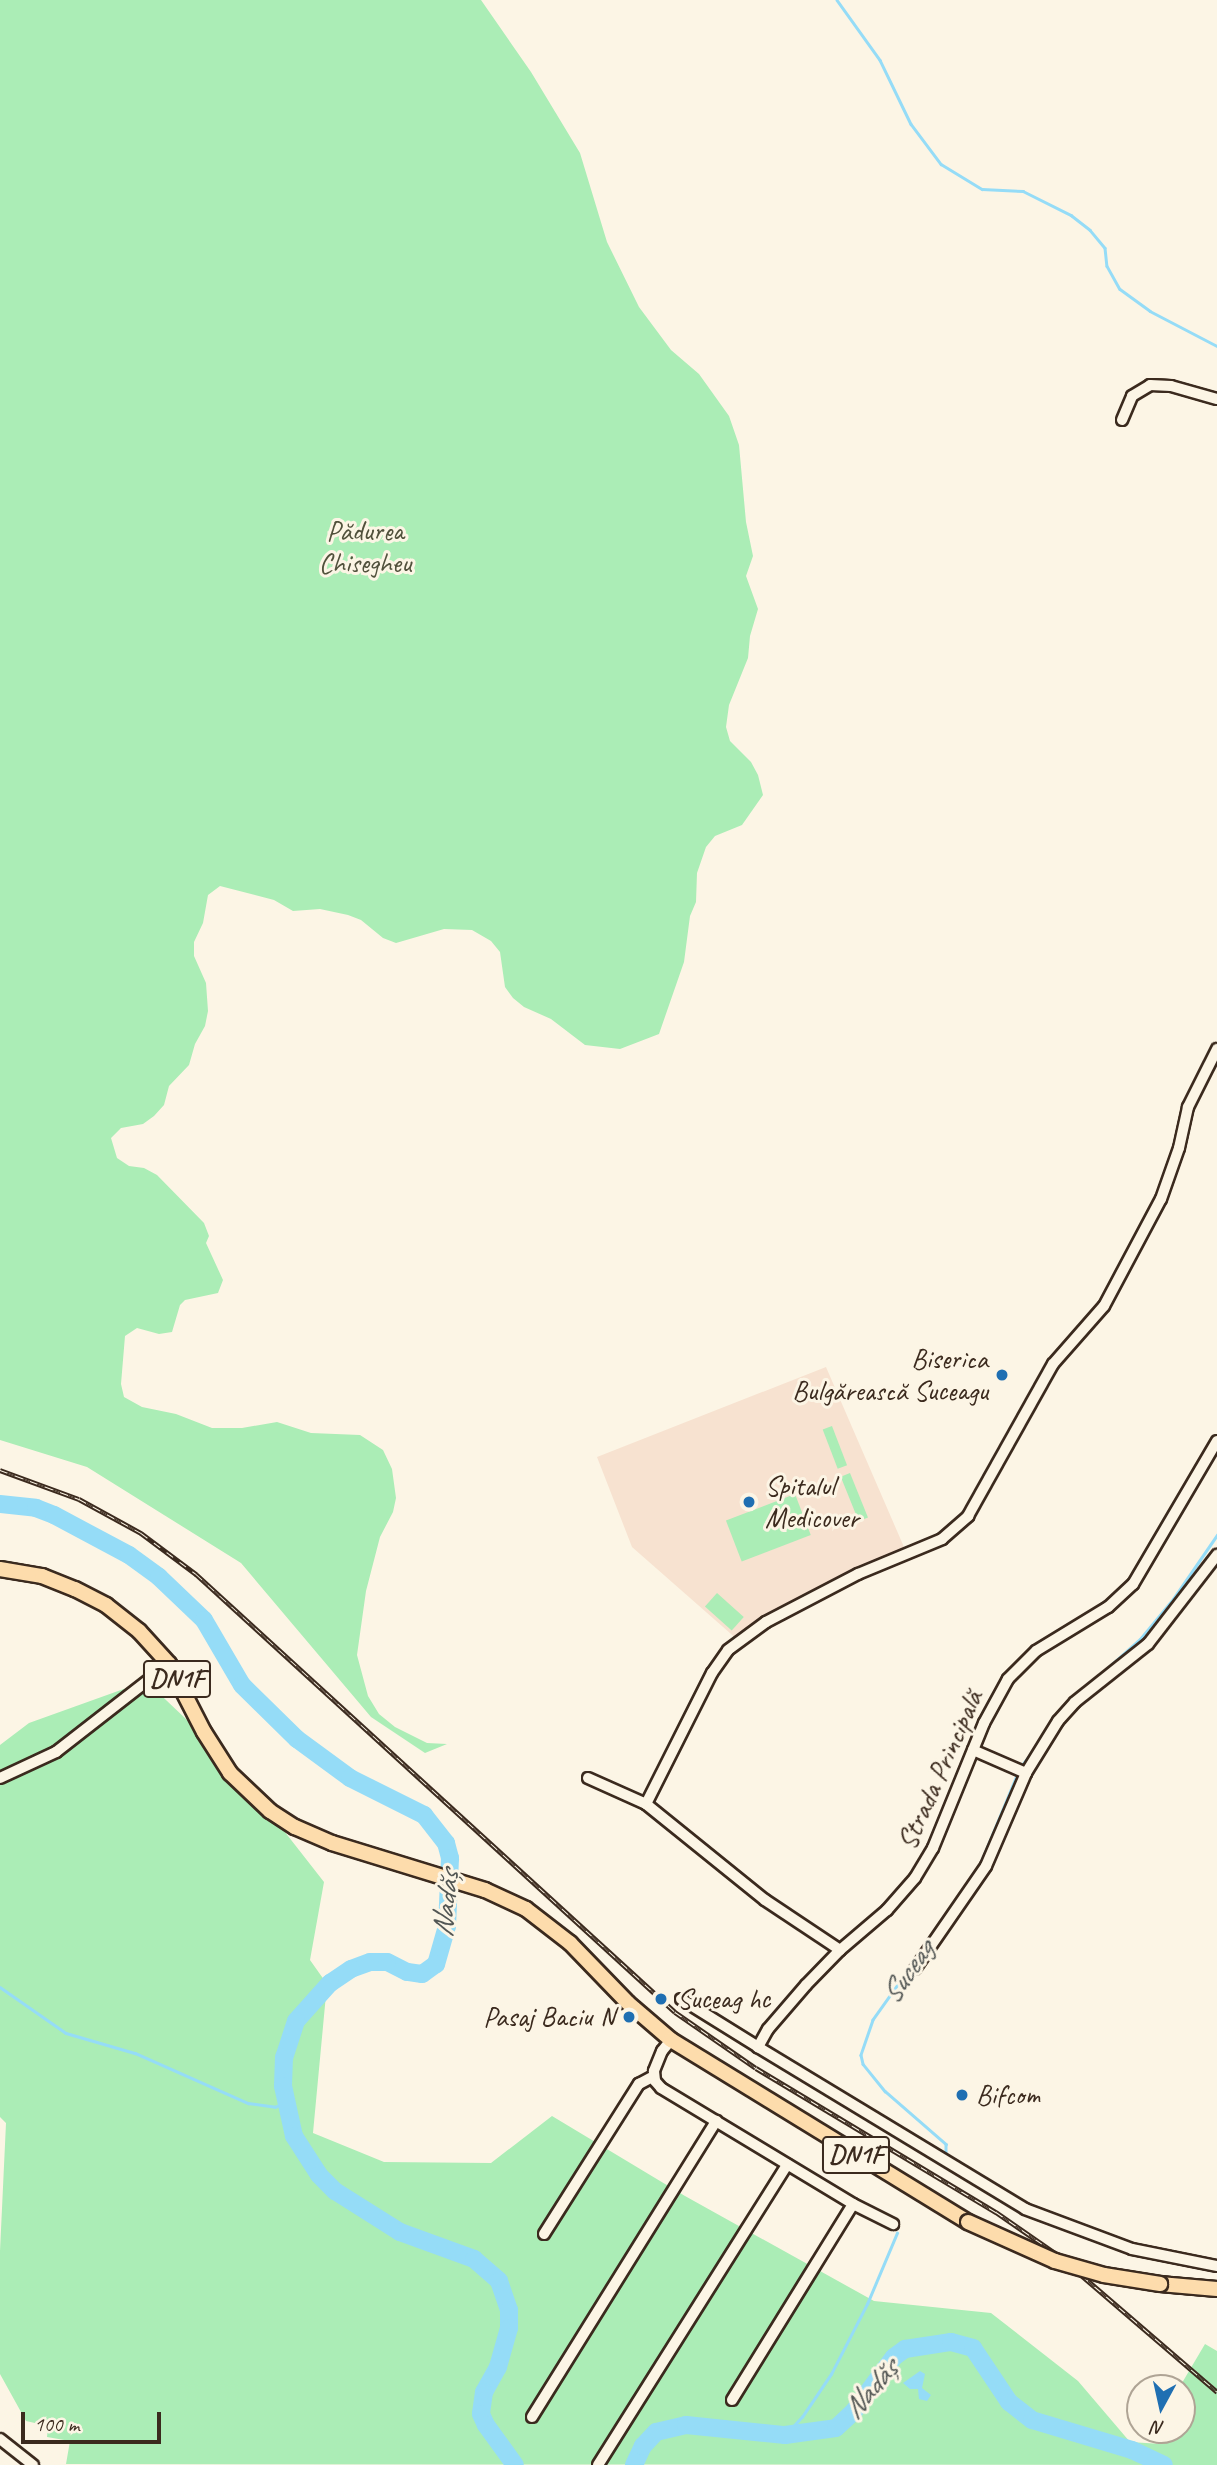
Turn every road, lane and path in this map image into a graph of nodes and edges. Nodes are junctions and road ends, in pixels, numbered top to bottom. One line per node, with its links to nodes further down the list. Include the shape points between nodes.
1 (1217, 400): 2 (street, via 1171,386 1150,385 1132,396)
2 (1122, 420)
3 (1216, 1055): 12 (street, via 1188,1107 1161,1199 1104,1306 1053,1364 968,1516 942,1539 858,1574 766,1622 735,1644 712,1673)
4 (1217, 1441): 8 (street, Strada Principală, via 1133,1584 1108,1607 1053,1639 1020,1665 997,1697)
5 (1217, 1555): 9 (street, via 1148,1644 1075,1702)
6 (0, 1569): 7 (main road, DN1F, via 52,1579 90,1596 131,1624)
7 (169, 1664): 10 (street, via 56,1752); 16 (main road, DN1F, via 219,1757 243,1788 270,1811 332,1843 485,1890 519,1906 548,1924)
8 (973, 1750): 9 (street); 13 (street, Strada Principală, via 925,1864 905,1891)
9 (1021, 1771): 14 (street, via 986,1866)
10 (0, 1778)
11 (587, 1778): 12 (street)
12 (646, 1804): 13 (street, via 765,1899)
13 (840, 1950): 17 (street, Strada Principală, via 768,2029)
14 (915, 1969)
15 (681, 1999): 17 (street)
16 (671, 2040): 18 (street, via 657,2060); 25 (main road, DN1F, bridge, via 968,2222 1015,2246 1104,2275)
17 (758, 2047): 24 (street, via 1010,2201 1132,2249)
18 (654, 2076): 19 (street, via 661,2088); 23 (street, via 639,2084)
19 (716, 2121): 20 (street); 27 (street)
20 (787, 2165): 21 (street); 30 (street)
21 (853, 2204): 22 (street); 26 (street)
22 (893, 2224)
23 (544, 2234)
24 (1217, 2266)
25 (1217, 2289)
26 (732, 2400)
27 (532, 2417)
28 (0, 2439): 29 (street)
29 (33, 2465)
30 (598, 2465)

